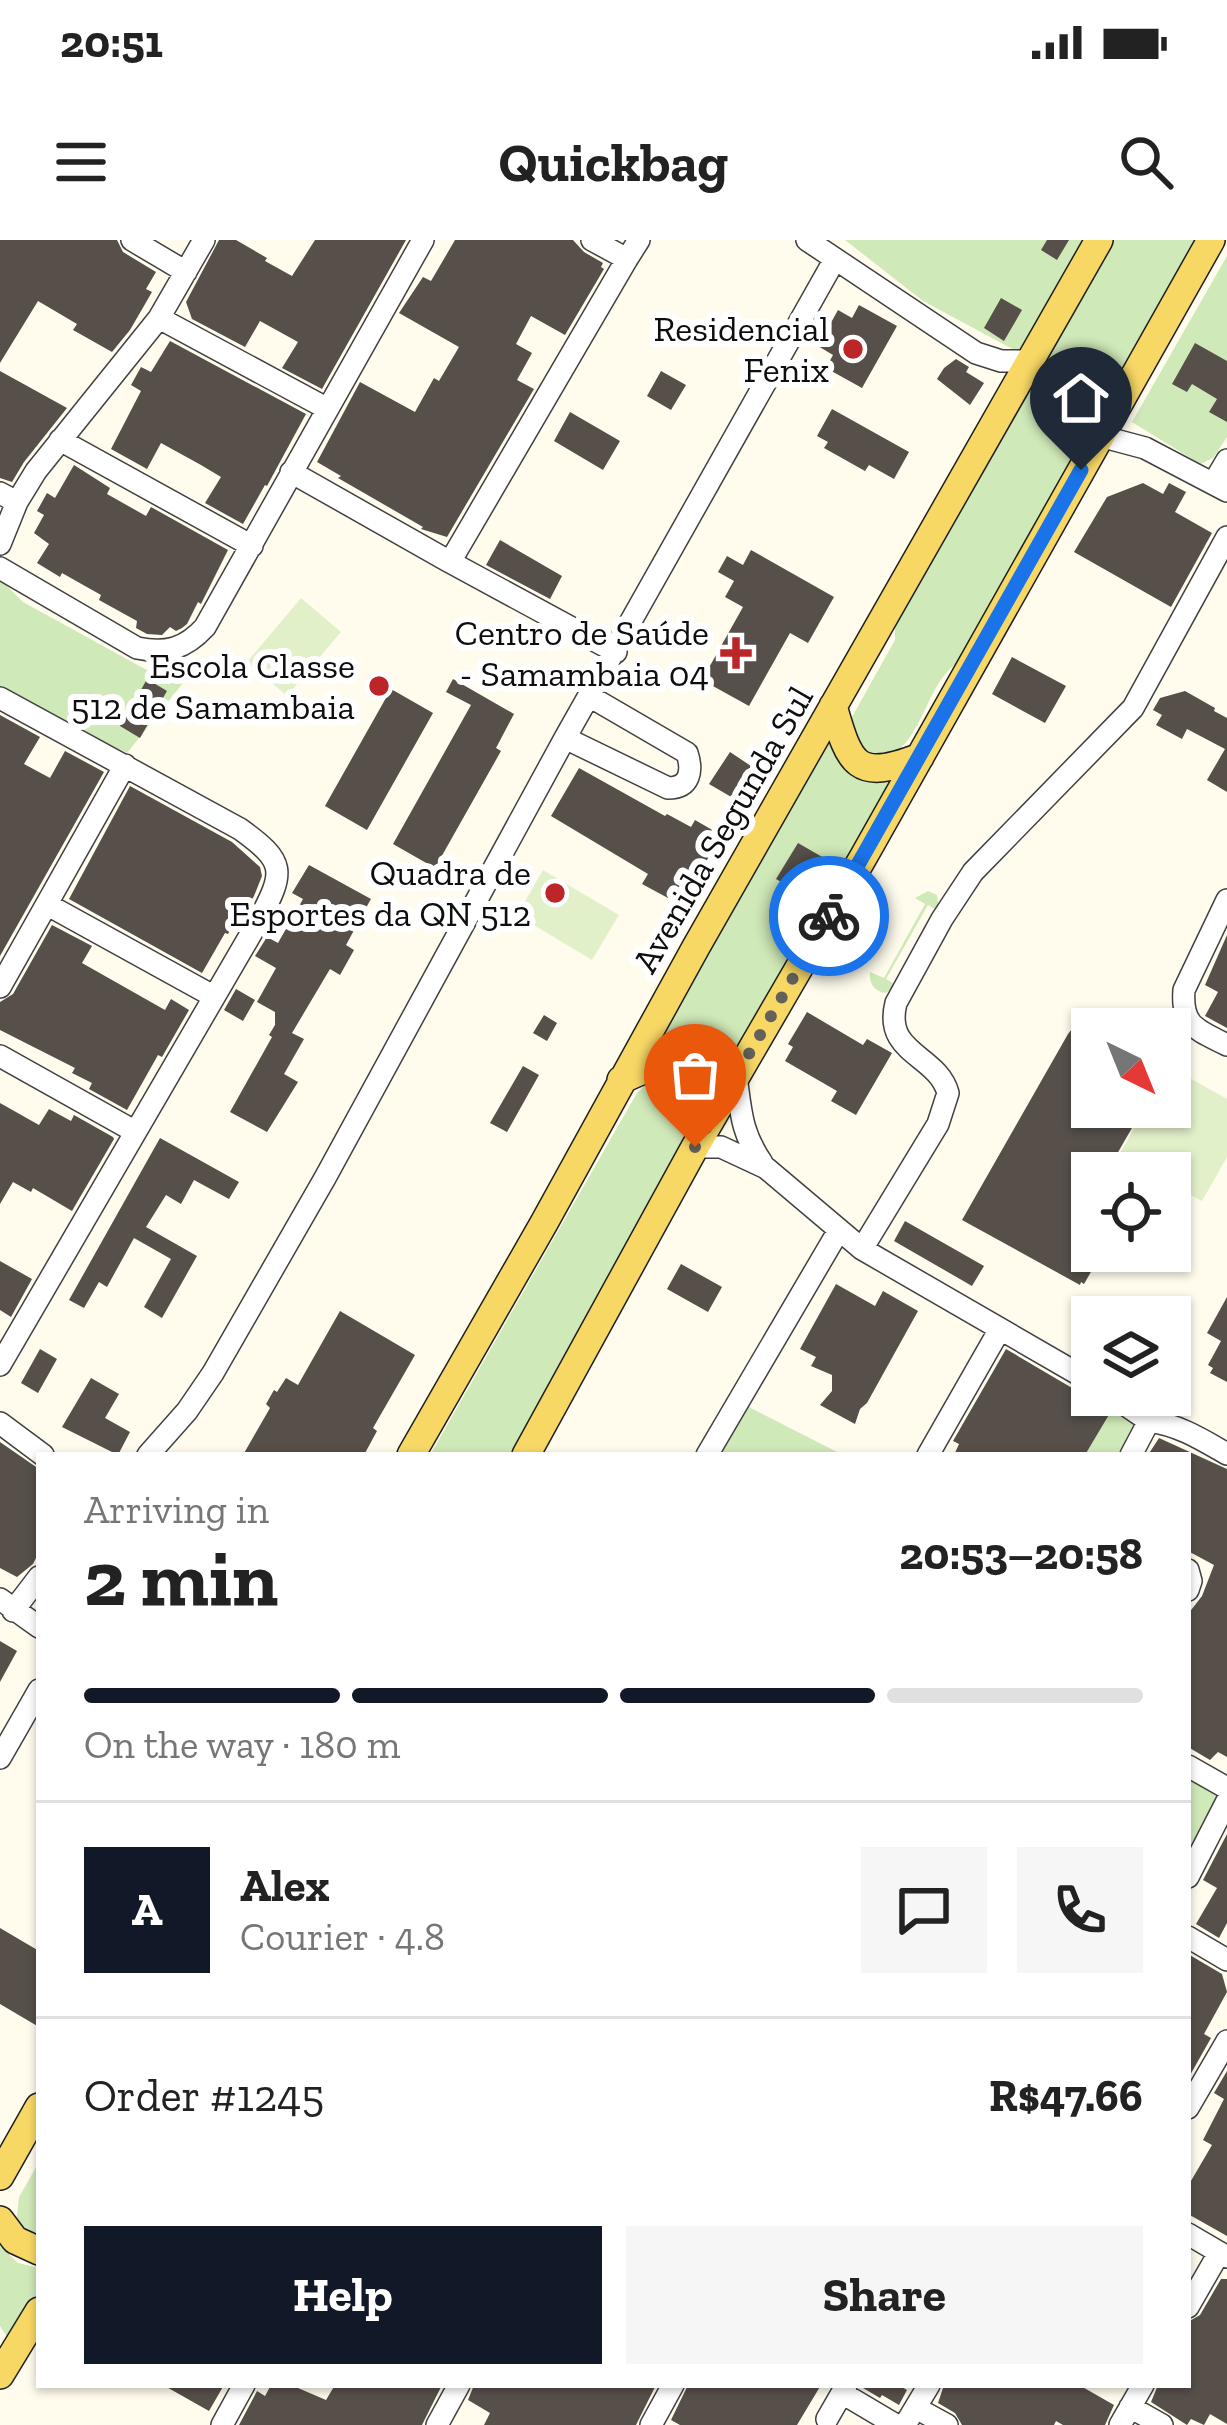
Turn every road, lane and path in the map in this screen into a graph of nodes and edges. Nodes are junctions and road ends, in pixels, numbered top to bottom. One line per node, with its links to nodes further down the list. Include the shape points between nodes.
1 (132, 240): 10 (street)
2 (204, 240): 10 (street)
3 (423, 240): 15 (street)
4 (592, 240): 8 (street)
5 (807, 240): 9 (street)
6 (1100, 240): 13 (main road, Avenida Segunda Sul)
7 (1211, 240): 16 (main road)
8 (633, 250): 25 (street)
9 (835, 259): 12 (street); 27 (street)
10 (186, 272): 11 (street)
11 (159, 318): 15 (street); 17 (street)
12 (976, 352): 13 (street); 14 (street)
13 (1028, 362): 14 (main road, Avenida Segunda Sul)
14 (1009, 397): 30 (main road, Avenida Segunda Sul)
15 (326, 408): 19 (street)
16 (1106, 426): 20 (street); 32 (main road)
17 (60, 440): 21 (street); 24 (street)
18 (1227, 460): 20 (street)
19 (291, 472): 24 (street); 25 (street)
20 (1221, 487)
21 (9, 498): 23 (street)
22 (1227, 537): 47 (street, via 1132,708 973,872 896,1004 898,1037 948,1093 938,1124)
23 (0, 544)
24 (252, 546): 26 (street, via 205,627 187,644 156,652)
25 (451, 562): 27 (street)
26 (0, 568)
27 (616, 652): 28 (street)
28 (589, 696): 31 (street); 31 (street, via 686,753 687,782 668,788)
29 (0, 698): 33 (street)
30 (833, 706): 32 (main road, via 856,760 880,768); 41 (main road, Avenida Segunda Sul)
31 (565, 738): 55 (street, via 213,1373)
32 (920, 757): 40 (main road)
33 (125, 765): 35 (street); 37 (street, via 240,829 275,858 274,891)
34 (1227, 901): 38 (street, via 1183,1005 1192,1026)
35 (48, 905): 36 (street); 37 (street)
36 (0, 987)
37 (213, 996): 43 (street)
38 (1227, 1046)
39 (0, 1055): 43 (street)
40 (736, 1076): 42 (main road); 45 (street, via 741,1124)
41 (621, 1080): 42 (main road, via 680,1062 701,1080); 56 (main road, Avenida Segunda Sul)
42 (714, 1114): 44 (main road)
43 (134, 1132): 49 (street)
44 (695, 1147): 45 (street, via 721,1147); 57 (main road)
45 (766, 1168): 46 (street)
46 (839, 1231): 47 (street); 58 (street)
47 (862, 1249): 48 (street)
48 (1000, 1328): 50 (street); 59 (street)
49 (0, 1365)
50 (1071, 1370)
51 (1142, 1416): 52 (street)
52 (1149, 1421): 60 (street); 61 (street, via 1186,1430)
53 (0, 1424): 54 (street)
54 (39, 1452)
55 (151, 1452)
56 (413, 1452)
57 (528, 1452)
58 (708, 1452)
59 (930, 1452)
60 (1132, 1452)
61 (1227, 1454)
62 (36, 1580): 63 (street)
63 (7, 1605): 64 (street)
64 (36, 1625)
65 (36, 1695): 66 (street)
66 (0, 1759)
67 (1191, 1768): 68 (street)
68 (1227, 1788)
69 (1227, 1801): 70 (street)
70 (1191, 1870)
71 (1191, 1939): 72 (street)
72 (1227, 1960)
73 (1227, 2041): 74 (street)
74 (1191, 2096)
75 (36, 2113): 76 (main road)
76 (0, 2176)
77 (0, 2220): 79 (main road)
78 (1191, 2236): 80 (street)
79 (36, 2250)
80 (1223, 2255): 81 (street)
81 (1191, 2303)
82 (36, 2316): 83 (main road)
83 (1, 2364)
84 (242, 2388): 93 (street)
85 (457, 2388): 94 (street)
86 (671, 2388): 95 (street)
87 (927, 2388): 92 (street)
88 (1141, 2388): 90 (street)
89 (844, 2389): 91 (street); 92 (street)
90 (1125, 2416): 97 (street)
91 (827, 2419)
92 (906, 2419): 96 (street)
93 (222, 2425)
94 (436, 2425)
95 (651, 2425)
96 (947, 2425)
97 (1162, 2425)

